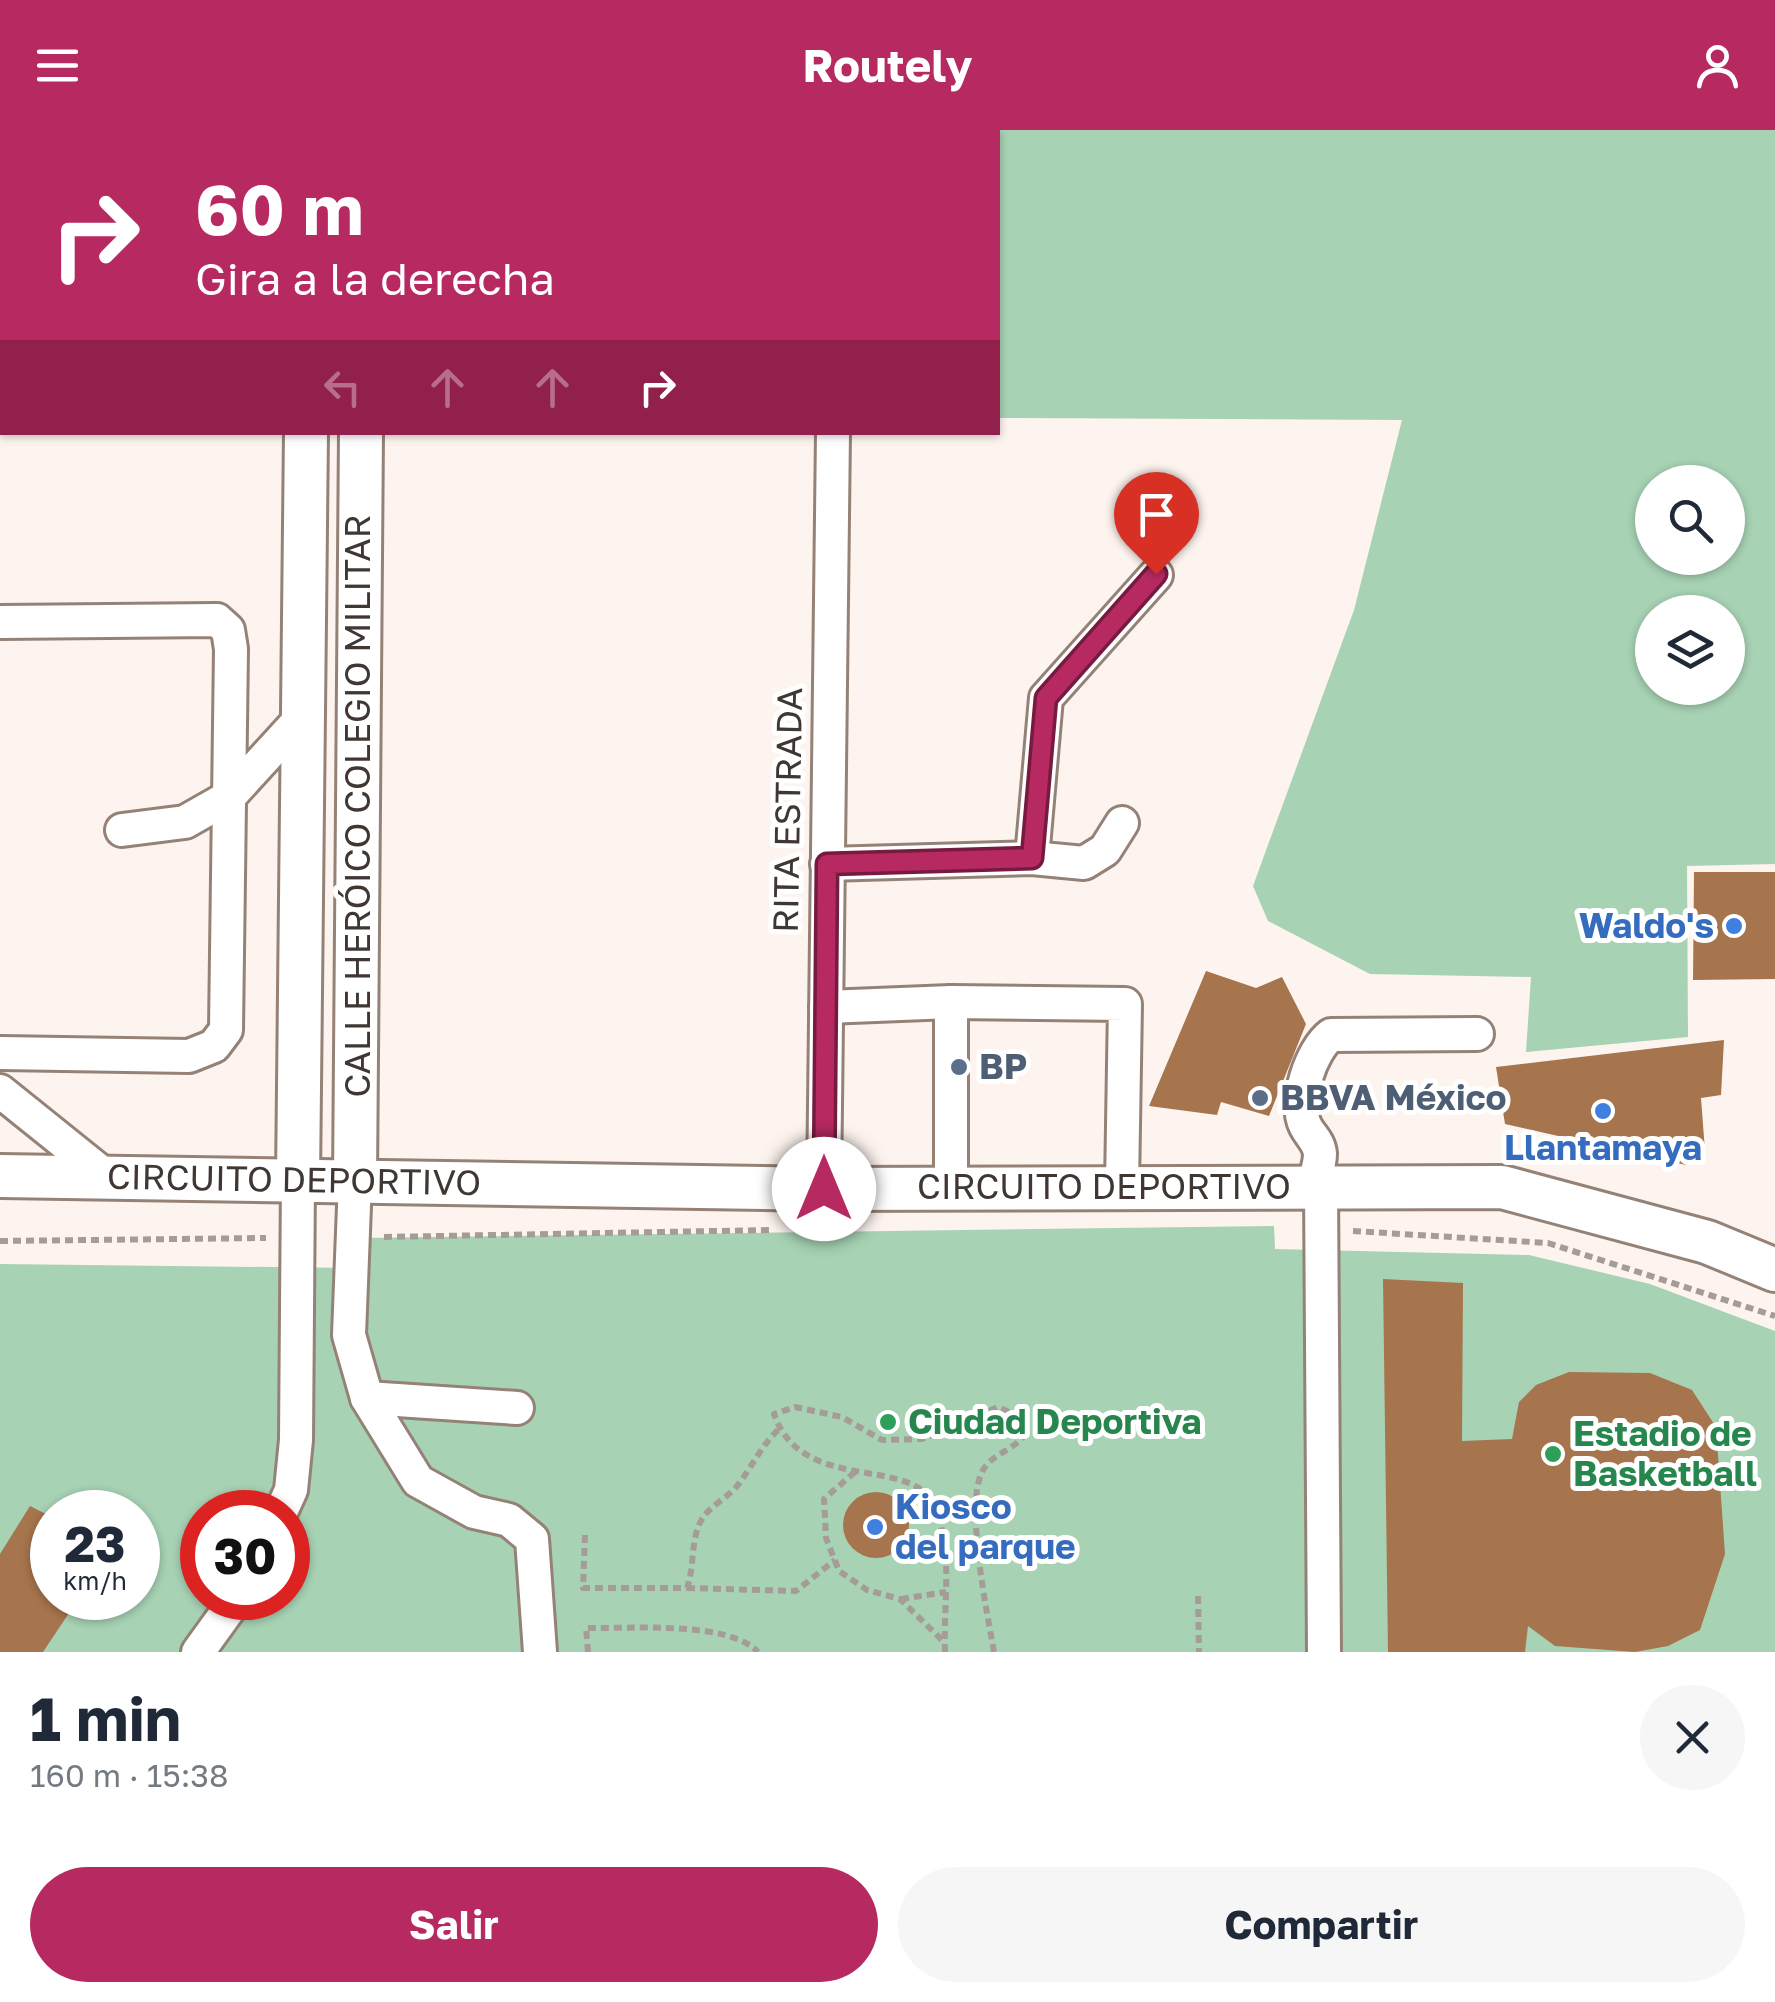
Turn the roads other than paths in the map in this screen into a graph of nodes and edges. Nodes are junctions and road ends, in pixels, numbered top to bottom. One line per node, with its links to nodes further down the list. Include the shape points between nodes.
1 (306, 435): 6 (main road, CALLE HERÓICO COLEGIO MILITAR)
2 (361, 435): 13 (main road, CALLE HERÓICO COLEGIO MILITAR)
3 (833, 435): 11 (street, RITA ESTRADA)
4 (1156, 574): 10 (street, via 1046,698)
5 (0, 622): 7 (street, via 218,620 228,630 231,649)
6 (303, 716): 7 (street); 12 (main road, CALLE HERÓICO COLEGIO MILITAR)
7 (229, 797): 9 (street, via 184,822); 17 (street, via 226,1030 214,1046 189,1056)
8 (1122, 823): 10 (street, via 1105,850 1084,863)
9 (122, 830)
10 (1032, 858): 11 (street)
11 (827, 864): 15 (street, RITA ESTRADA)
12 (302, 872): 13 (main road); 21 (main road, CALLE HERÓICO COLEGIO MILITAR)
13 (357, 874): 22 (main road, CALLE HERÓICO COLEGIO MILITAR)
14 (950, 1002): 15 (street); 23 (street); 24 (street, via 1125,1004)
15 (826, 1006): 26 (street, RITA ESTRADA)
16 (1477, 1034): 25 (street, via 1331,1035 1321,1042 1304,1089 1303,1124 1318,1144)
17 (0, 1053)
18 (0, 1091): 20 (street)
19 (0, 1176): 20 (main road, CIRCUITO DEPORTIVO)
20 (107, 1178): 21 (main road, CIRCUITO DEPORTIVO)
21 (298, 1180): 22 (main road, CIRCUITO DEPORTIVO); 30 (street)
22 (355, 1180): 26 (main road, CIRCUITO DEPORTIVO); 28 (street, via 349,1334)
23 (950, 1186): 24 (main road, CIRCUITO DEPORTIVO); 26 (main road, CIRCUITO DEPORTIVO)
24 (1122, 1186): 25 (main road, CIRCUITO DEPORTIVO)
25 (1317, 1186): 27 (main road, CIRCUITO DEPORTIVO, via 1502,1188 1707,1242); 34 (street)
26 (824, 1189)
27 (1775, 1270)
28 (367, 1398): 29 (street); 33 (street, via 418,1482 474,1512 509,1520 532,1540)
29 (517, 1408)
30 (291, 1490)
31 (221, 1620): 32 (street)
32 (198, 1652)
33 (540, 1652)
34 (1324, 1652)

